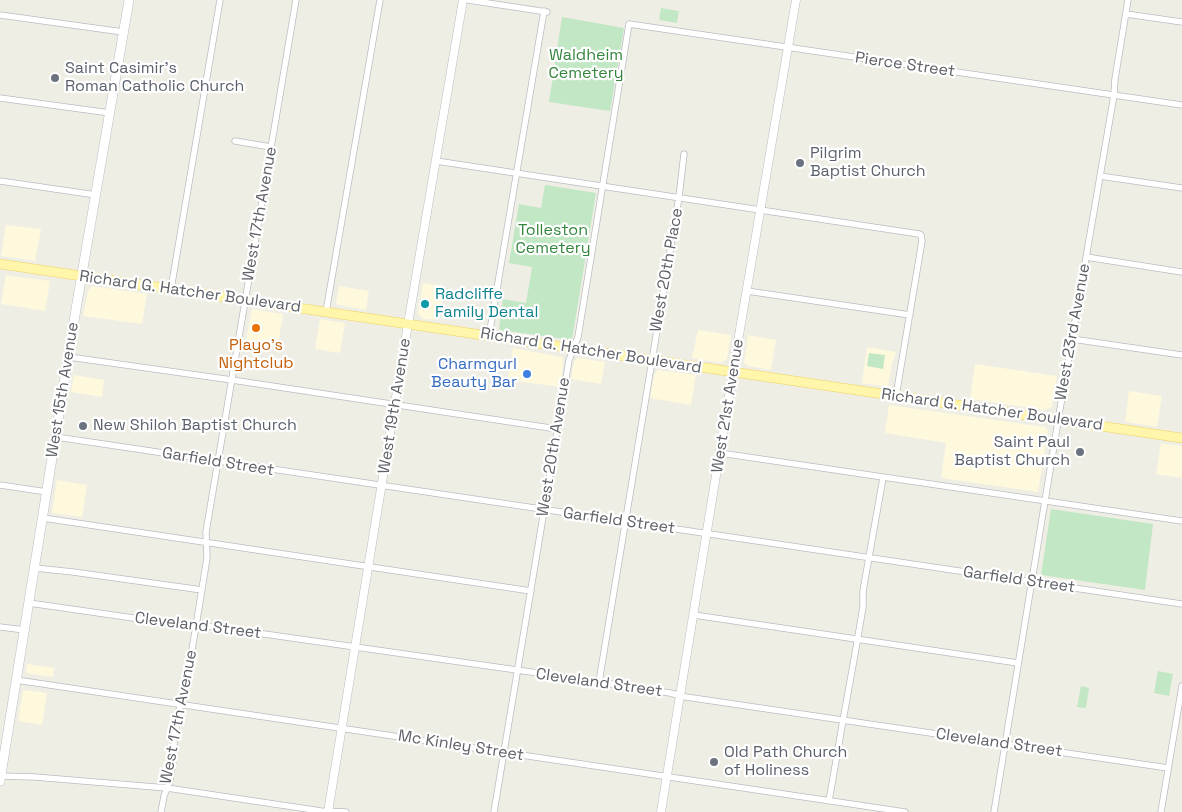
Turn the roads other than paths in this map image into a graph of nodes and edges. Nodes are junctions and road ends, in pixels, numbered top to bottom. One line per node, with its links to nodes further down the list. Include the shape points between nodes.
1 (129, 0): 13 (main road, West 15th Avenue)
2 (220, 0): 35 (street)
3 (296, 0): 20 (street, West 17th Avenue)
4 (380, 0): 38 (street)
5 (463, 0): 22 (street, West 19th Avenue)
6 (468, 0): 23 (street, via 545,11)
7 (796, 0): 14 (street, West 21st Avenue)
8 (1128, 0): 9 (street, West 23rd Avenue)
9 (1126, 14): 11 (street); 15 (street, West 23rd Avenue)
10 (0, 15): 13 (street)
11 (1182, 22)
12 (629, 24): 14 (street, Pierce Street); 26 (street, West 20th Avenue)
13 (123, 32): 18 (main road, West 15th Avenue)
14 (788, 47): 15 (street, Pierce Street); 30 (street, West 21st Avenue)
15 (1114, 95): 17 (street, Pierce Street); 24 (street, West 23rd Avenue)
16 (0, 98): 18 (street)
17 (1182, 105)
18 (110, 113): 28 (main road, West 15th Avenue)
19 (235, 141): 20 (street)
20 (271, 148): 37 (street, West 17th Avenue)
21 (684, 154): 29 (street, West 20th Place)
22 (436, 161): 23 (street); 40 (street, West 19th Avenue)
23 (516, 174): 26 (street); 41 (street)
24 (1100, 176): 27 (street); 31 (street, West 23rd Avenue)
25 (0, 181): 28 (street)
26 (602, 186): 29 (street); 43 (street, West 20th Avenue, via 578,337)
27 (1182, 188)
28 (96, 195): 34 (main road, West 15th Avenue)
29 (679, 197): 30 (street); 46 (street, West 20th Place)
30 (760, 210): 36 (street, West 21st Avenue); 39 (street, via 921,235)
31 (1086, 258): 33 (street); 42 (street, West 23rd Avenue)
32 (0, 264): 34 (main road, Richard G. Hatcher Boulevard)
33 (1182, 272)
34 (82, 276): 35 (main road, Richard G. Hatcher Boulevard); 45 (main road, West 15th Avenue)
35 (171, 289): 37 (main road, Richard G. Hatcher Boulevard)
36 (747, 291): 39 (street); 47 (street, West 21st Avenue)
37 (246, 300): 38 (main road, Richard G. Hatcher Boulevard); 48 (street, West 17th Avenue)
38 (326, 312): 40 (main road, Richard G. Hatcher Boulevard)
39 (910, 315): 49 (street)
40 (408, 324): 41 (main road, Richard G. Hatcher Boulevard); 50 (street, West 19th Avenue)
41 (489, 336): 43 (main road, Richard G. Hatcher Boulevard)
42 (1072, 339): 44 (street); 51 (street, West 23rd Avenue)
43 (573, 348): 46 (main road, Richard G. Hatcher Boulevard); 52 (street, West 20th Avenue)
44 (1182, 355)
45 (69, 357): 48 (street); 53 (main road, West 15th Avenue)
46 (652, 360): 47 (main road, Richard G. Hatcher Boulevard); 65 (street, West 20th Place)
47 (733, 372): 49 (main road, Richard G. Hatcher Boulevard); 55 (street, West 21st Avenue)
48 (232, 380): 50 (street); 56 (street, West 17th Avenue)
49 (896, 396): 51 (main road, Richard G. Hatcher Boulevard)
50 (395, 405): 52 (street); 59 (street, West 19th Avenue)
51 (1058, 420): 54 (main road, Richard G. Hatcher Boulevard); 61 (street, West 23rd Avenue)
52 (557, 429): 62 (street, West 20th Avenue)
53 (56, 437): 56 (street, Garfield Street); 60 (main road, West 15th Avenue)
54 (1182, 438)
55 (720, 453): 57 (street); 66 (street, West 21st Avenue)
56 (218, 462): 59 (street, Garfield Street); 67 (street, West 17th Avenue)
57 (883, 478): 61 (street); 68 (street)
58 (0, 485): 60 (street)
59 (382, 486): 62 (street, Garfield Street); 69 (street, West 19th Avenue)
60 (47, 492): 63 (main road, West 15th Avenue)
61 (1045, 501): 64 (street); 71 (street, West 23rd Avenue)
62 (544, 510): 65 (street, Garfield Street); 73 (street, West 20th Avenue)
63 (42, 518): 67 (street); 70 (main road, West 15th Avenue)
64 (1182, 521)
65 (626, 522): 66 (street, Garfield Street); 85 (street, West 20th Place)
66 (706, 534): 68 (street, Garfield Street); 76 (street, West 21st Avenue)
67 (206, 542): 69 (street); 72 (street, West 17th Avenue)
68 (869, 558): 71 (street, Garfield Street); 80 (street)
69 (368, 566): 73 (street); 81 (street, West 19th Avenue)
70 (35, 568): 72 (street); 74 (main road, West 15th Avenue)
71 (1032, 582): 75 (street, Garfield Street); 82 (street, West 23rd Avenue)
72 (202, 590): 77 (street, West 17th Avenue)
73 (531, 590): 83 (street, West 20th Avenue)
74 (29, 603): 77 (street, Cleveland Street); 79 (main road, West 15th Avenue)
75 (1182, 604)
76 (694, 615): 80 (street); 87 (street, West 21st Avenue)
77 (196, 625): 81 (street, Cleveland Street); 88 (street, West 17th Avenue)
78 (0, 627): 79 (street)
79 (24, 630): 84 (main road, West 15th Avenue)
80 (857, 639): 82 (street); 89 (street)
81 (355, 648): 83 (street, Cleveland Street); 90 (street, West 19th Avenue)
82 (1018, 663): 91 (street, West 23rd Avenue)
83 (518, 671): 85 (street, Cleveland Street); 92 (street, West 20th Avenue)
84 (16, 680): 88 (street, Mc Kinley Street); 95 (main road, West 15th Avenue)
85 (599, 682): 87 (street, Cleveland Street)
86 (1182, 686): 93 (street)
87 (680, 696): 89 (street, Cleveland Street); 94 (street, West 21st Avenue)
88 (181, 705): 90 (street, Mc Kinley Street); 96 (street, West 17th Avenue)
89 (843, 720): 91 (street, Cleveland Street); 97 (street)
90 (342, 728): 92 (street, Mc Kinley Street); 98 (street, West 19th Avenue)
91 (1005, 743): 93 (street, Cleveland Street); 104 (street, West 23rd Avenue)
92 (504, 752): 94 (street, Mc Kinley Street); 101 (street, West 20th Avenue)
93 (1168, 768): 105 (street)
94 (667, 777): 97 (street, Mc Kinley Street); 102 (street, West 21st Avenue)
95 (0, 778): 96 (street, via 35,777)
96 (167, 788): 98 (street); 99 (street, West 17th Avenue)
97 (829, 801): 103 (street, Mc Kinley Street)
98 (328, 811): 100 (street)
99 (161, 812)
100 (346, 812)
101 (494, 812)
102 (662, 812)
103 (905, 812)
104 (994, 812)
105 (1161, 812)

